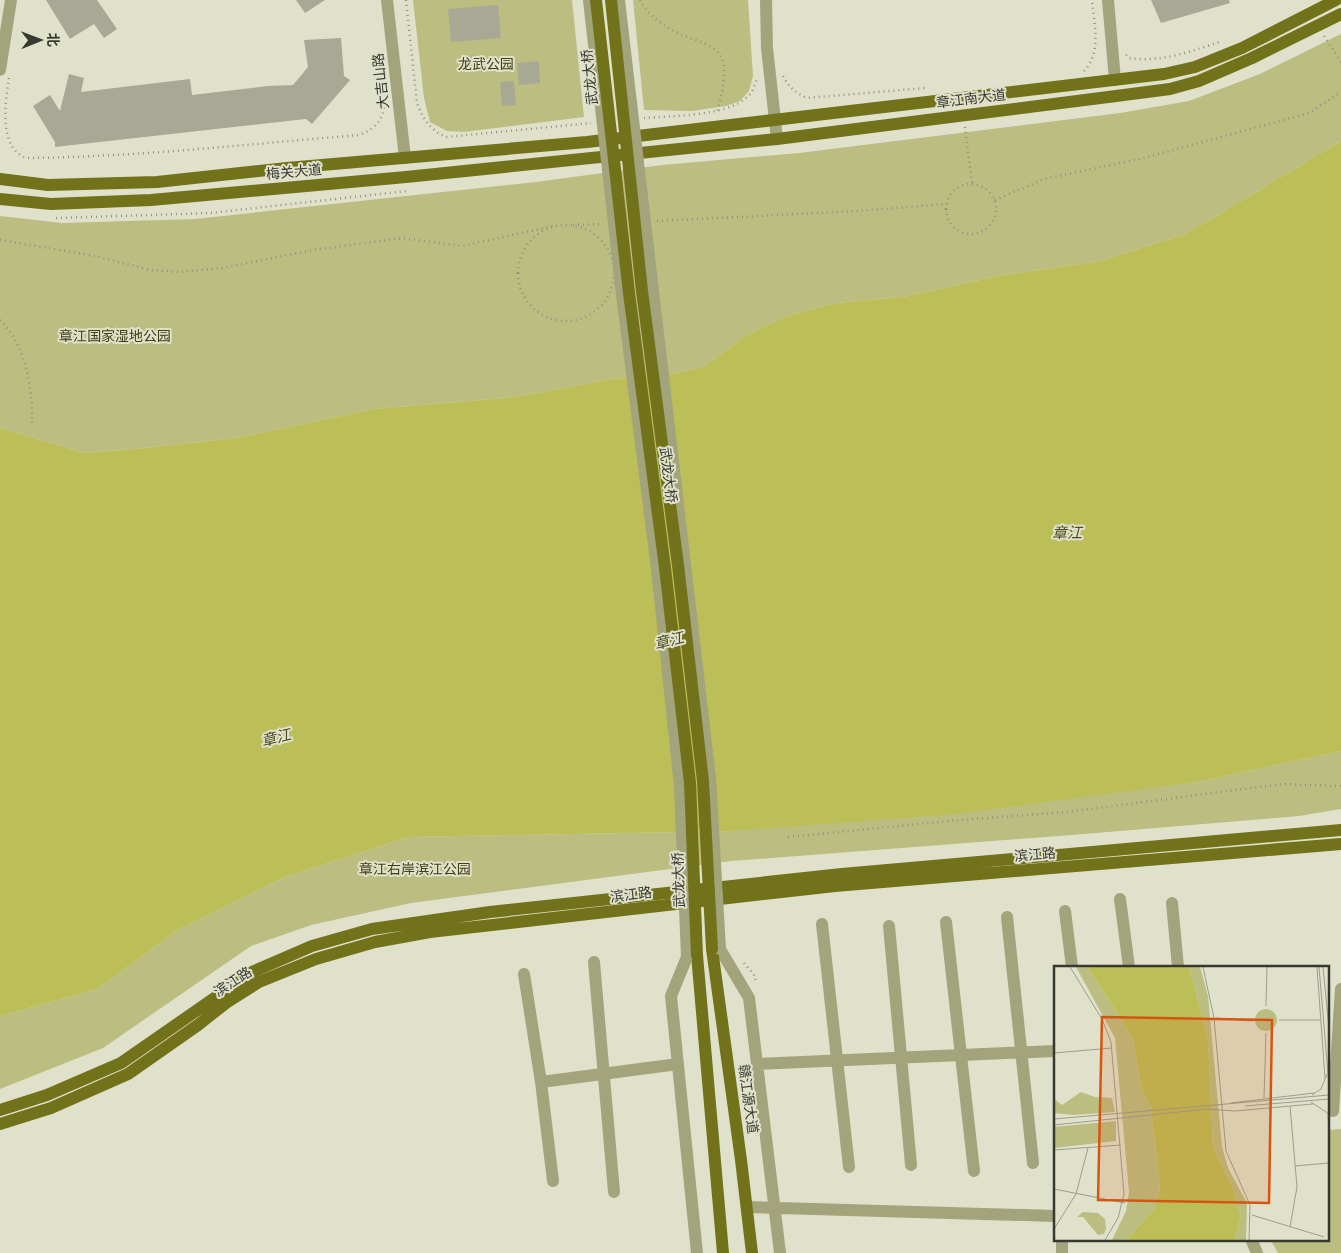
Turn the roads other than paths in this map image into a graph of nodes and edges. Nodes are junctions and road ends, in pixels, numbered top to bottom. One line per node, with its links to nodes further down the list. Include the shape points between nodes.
1 (11, 0): 11 (street)
2 (387, 0): 16 (street, 大吉山路)
3 (589, 0): 30 (street, bridge, via 657,569 678,766)
4 (596, 0): 30 (main road, 武龙大桥, bridge, via 690,783)
5 (611, 0): 29 (main road, 武龙大桥, bridge, via 642,290 703,782)
6 (619, 0): 29 (street, bridge, via 710,778)
7 (766, 0): 13 (street, via 767,48)
8 (1108, 0): 12 (street)
9 (1336, 0): 12 (main road, 章江南大道, via 1242,48 1195,67)
10 (1341, 14): 14 (main road, 章江南大道, via 1199,82 1170,89)
11 (0, 70)
12 (1115, 80): 13 (main road, 章江南大道)
13 (775, 120): 14 (street); 15 (main road, 章江南大道)
14 (777, 139): 17 (main road, 章江南大道)
15 (587, 142): 16 (main road, 梅关大道)
16 (405, 158): 18 (main road, 梅关大道, via 157,182 48,185)
17 (590, 158): 19 (main road, 梅关大道, via 151,200 51,204)
18 (0, 179)
19 (0, 199)
20 (1341, 830): 46 (main road, 滨江路, via 842,874 490,912 372,929 312,946 252,972 121,1063 47,1095)
21 (1341, 844): 48 (main road, 滨江路, via 835,886 430,932 375,942 316,959 259,982 226,1002 128,1074 51,1108)
22 (1120, 899): 33 (street)
23 (1172, 903): 34 (street)
24 (1065, 911): 32 (street)
25 (1007, 917): 38 (street)
26 (946, 922): 39 (street)
27 (822, 924): 41 (street)
28 (889, 926): 40 (street)
29 (716, 949): 43 (street, via 749,998); 55 (main road, 赣江源大道)
30 (692, 956): 42 (street, via 671,996); 61 (main road)
31 (594, 962): 44 (street)
32 (1072, 966)
33 (1129, 966)
34 (1178, 966)
35 (524, 974): 45 (street)
36 (1341, 989): 47 (street)
37 (1054, 1051): 38 (street)
38 (1022, 1052): 39 (street); 49 (street)
39 (961, 1055): 40 (street); 52 (street)
40 (901, 1058): 41 (street); 50 (street)
41 (837, 1060): 43 (street); 51 (street)
42 (678, 1064): 44 (street); 60 (street)
43 (757, 1064): 56 (street)
44 (605, 1074): 45 (street); 54 (street)
45 (541, 1082): 53 (street)
46 (0, 1110)
47 (1334, 1112)
48 (0, 1124)
49 (1034, 1163)
50 (911, 1165)
51 (849, 1167)
52 (974, 1171)
53 (553, 1181)
54 (614, 1192)
55 (747, 1207): 56 (street); 62 (main road, 赣江源大道)
56 (775, 1208): 57 (street); 63 (street)
57 (1054, 1216)
58 (1062, 1240): 64 (street)
59 (1250, 1240): 65 (street)
60 (697, 1253)
61 (723, 1253)
62 (752, 1253)
63 (780, 1253)
64 (1062, 1253)
65 (1257, 1253)

